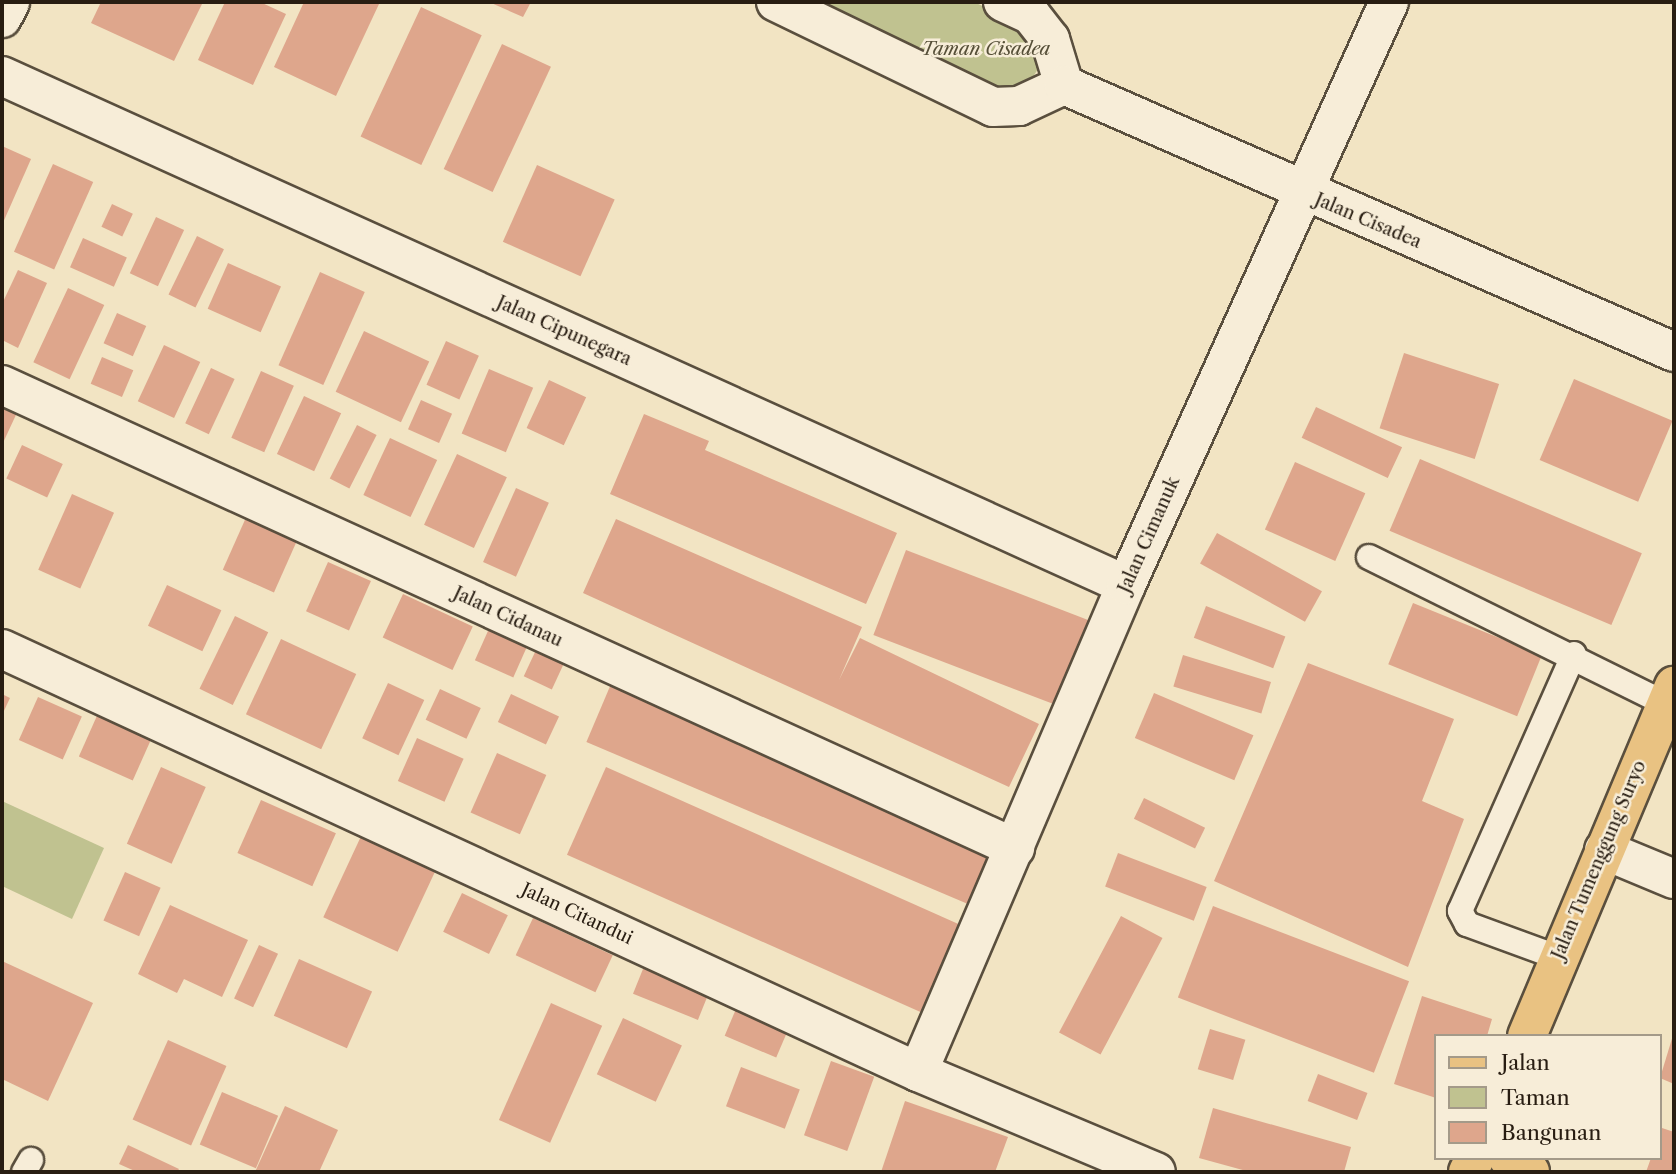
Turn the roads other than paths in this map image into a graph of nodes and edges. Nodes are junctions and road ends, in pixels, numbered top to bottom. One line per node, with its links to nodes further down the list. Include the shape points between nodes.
1 (10, 2): 5 (street)
2 (776, 2): 7 (street, via 993,107 1019,106)
3 (1003, 2): 7 (street, via 1031,15 1050,39)
4 (1389, 2): 8 (street, Jalan Cimanuk)
5 (2, 18)
6 (2, 76): 12 (street, Jalan Cipunegara)
7 (1064, 85): 8 (street, Jalan Cisadea)
8 (1306, 194): 9 (street, Jalan Cisadea); 12 (street, Jalan Cimanuk)
9 (1674, 352)
10 (2, 385): 16 (street, Jalan Cidanau)
11 (1369, 557): 14 (lane)
12 (1126, 585): 16 (street, Jalan Cimanuk)
13 (2, 649): 21 (street, Jalan Citandui)
14 (1574, 654): 15 (lane); 19 (lane, via 1460,911 1467,924)
15 (1670, 695): 17 (main road, Jalan Tumenggung Suryo)
16 (1015, 848): 21 (street, Jalan Cimanuk)
17 (1604, 850): 18 (street); 19 (main road, Jalan Tumenggung Suryo)
18 (1674, 879)
19 (1558, 957): 20 (main road, Jalan Tumenggung Suryo)
20 (1528, 1034)
21 (918, 1072): 23 (street, Jalan Citandui)
22 (1511, 1160): 24 (main road)
23 (1156, 1172)
24 (1530, 1172)

